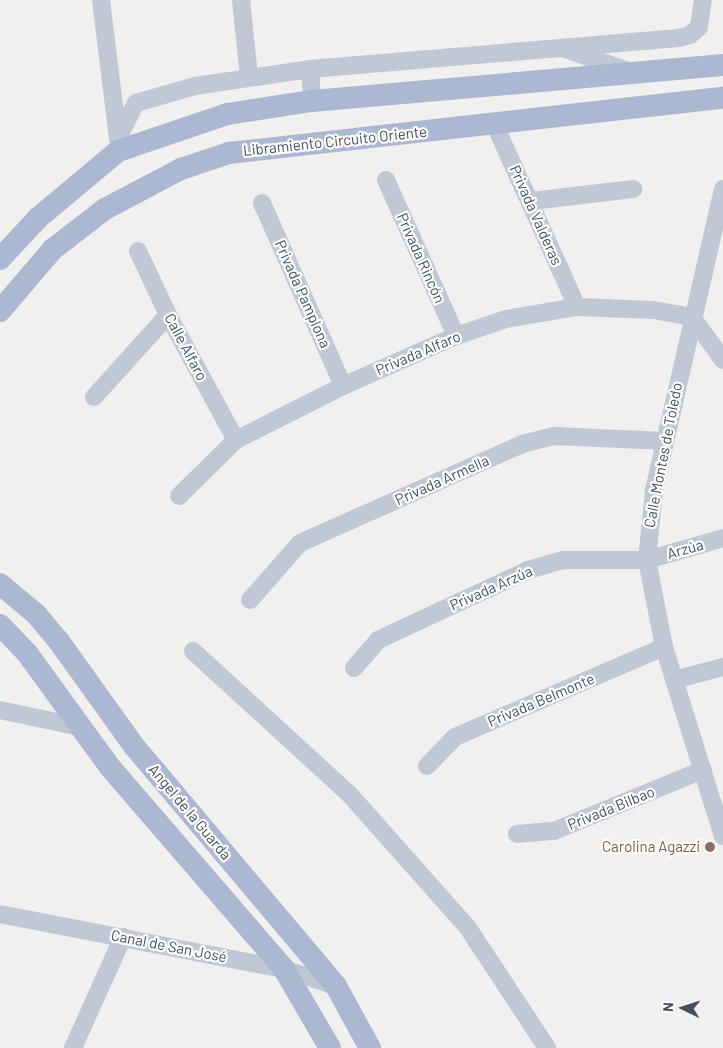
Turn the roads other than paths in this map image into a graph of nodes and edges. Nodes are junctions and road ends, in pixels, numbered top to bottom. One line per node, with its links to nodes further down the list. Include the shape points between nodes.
1 (101, 0): 12 (street)
2 (241, 0): 8 (street)
3 (703, 0): 4 (street, via 699,27 690,35)
4 (559, 47): 6 (street); 7 (street)
5 (723, 65): 7 (main road)
6 (310, 69): 8 (street); 10 (street)
7 (638, 75): 10 (main road)
8 (249, 76): 12 (street, via 195,86 136,103)
9 (723, 98): 11 (main road, Libramiento Circuito Oriente)
10 (312, 101): 12 (main road, via 227,114)
11 (494, 123): 16 (street, Privada Valderas); 21 (main road, Libramiento Circuito Oriente, via 229,153 181,169 105,209 53,249)
12 (118, 144): 19 (main road, via 38,218)
13 (386, 180): 24 (street, Privada Rincón)
14 (634, 189): 16 (street)
15 (723, 190): 23 (street, Calle Montes de Toledo)
16 (531, 201): 20 (street, Privada Valderas)
17 (262, 203): 26 (street, Privada Pamplona)
18 (138, 251): 22 (street, Calle Alfaro)
19 (0, 259)
20 (577, 306): 23 (street, Privada Alfaro, via 653,310); 24 (street, Privada Alfaro, via 506,319)
21 (0, 310)
22 (168, 315): 27 (street); 28 (street, Calle Alfaro)
23 (692, 317): 25 (street); 29 (street, Calle Montes de Toledo)
24 (456, 336): 26 (street, Privada Alfaro)
25 (723, 360)
26 (343, 386): 28 (street, Privada Alfaro)
27 (94, 397)
28 (236, 440): 30 (street, Privada Alfaro)
29 (665, 441): 32 (street, Calle Montes de Toledo, via 648,526); 34 (street, Privada Armella, via 555,436 522,444 300,543)
30 (179, 496)
31 (723, 538): 32 (street, Arzúa)
32 (647, 560): 36 (street, Calle Montes de Toledo); 39 (street, Privada Arzúa, via 563,560 528,570 378,640)
33 (0, 584): 43 (main road, Angel de la Guarda, via 36,614 58,640)
34 (250, 600)
35 (0, 625): 42 (main road, Angel de la Guarda, via 27,653)
36 (664, 647): 40 (street, Calle Montes de Toledo); 45 (street, Privada Belmonte, via 455,738)
37 (193, 651): 57 (street, via 351,796 468,928)
38 (723, 667): 40 (street)
39 (354, 668)
40 (674, 680): 46 (street, Calle Montes de Toledo)
41 (0, 710): 42 (street)
42 (80, 727): 44 (main road, Angel de la Guarda)
43 (134, 746): 44 (main road); 53 (main road, Angel de la Guarda)
44 (109, 766): 52 (main road, Angel de la Guarda)
45 (427, 766)
46 (703, 770): 47 (street, Calle Montes de Toledo); 48 (street, Privada Bilbao, via 554,831)
47 (718, 805): 49 (street, Calle Montes de Toledo)
48 (517, 834)
49 (723, 836)
50 (0, 914): 51 (street, Canal de San José)
51 (123, 937): 52 (street, Canal de San José); 54 (street)
52 (284, 969): 53 (street, Canal de San José); 55 (main road, Angel de la Guarda)
53 (336, 986): 56 (main road, Angel de la Guarda)
54 (73, 1048)
55 (330, 1048)
56 (370, 1048)
57 (547, 1048)

